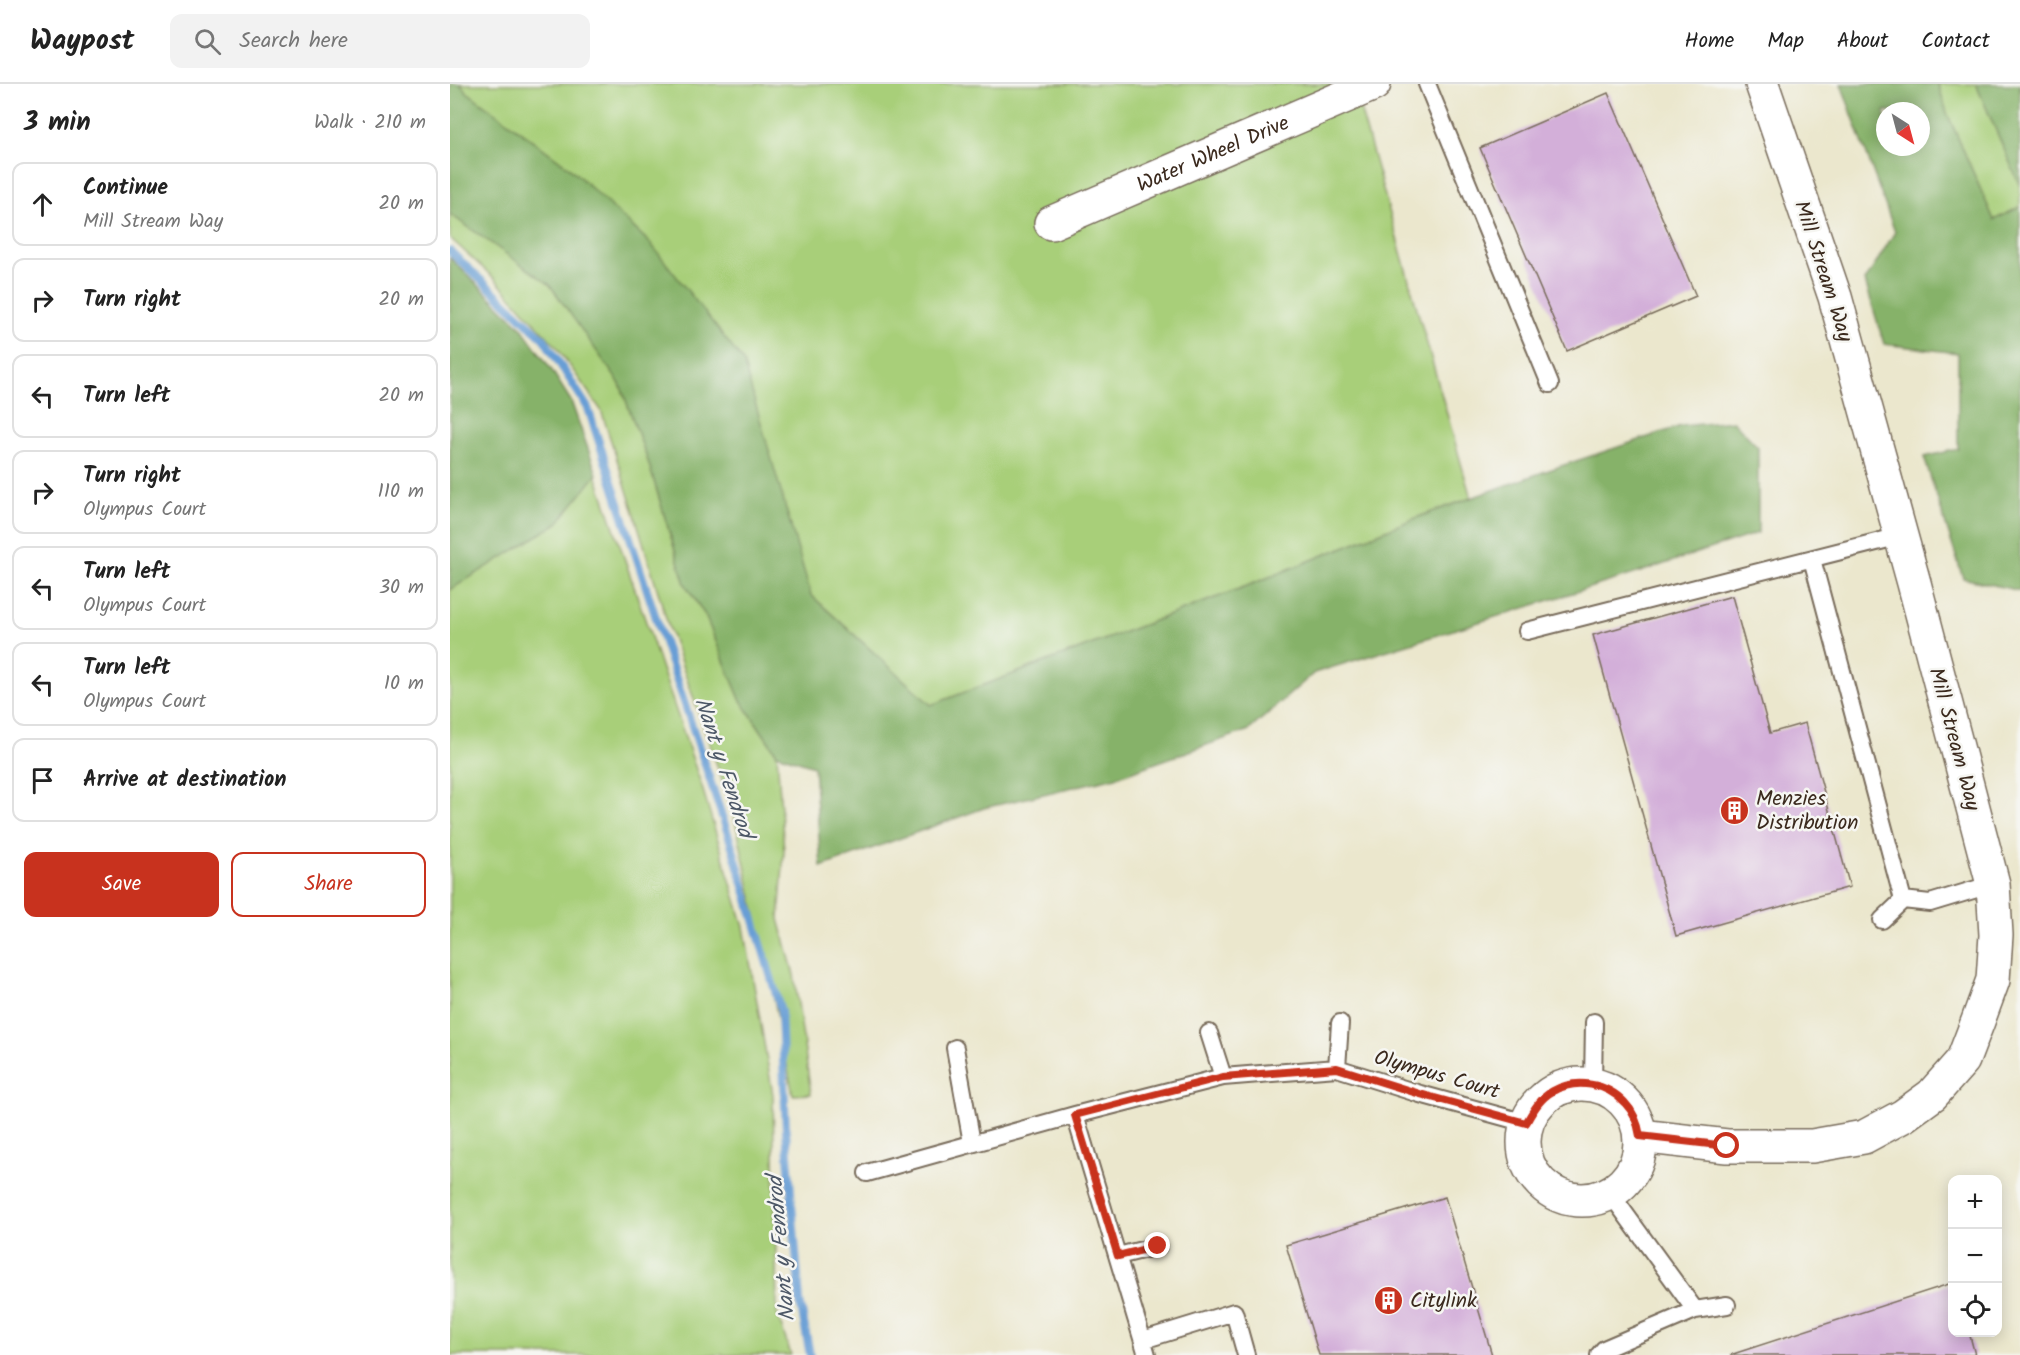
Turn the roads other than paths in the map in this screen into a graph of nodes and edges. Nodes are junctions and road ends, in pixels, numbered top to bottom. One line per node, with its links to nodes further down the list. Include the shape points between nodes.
1 (1374, 84): 4 (street, Water Wheel Drive)
2 (1426, 84): 5 (lane)
3 (1762, 84): 6 (street, Mill Stream Way, via 1835,297)
4 (1051, 223)
5 (1550, 384)
6 (1900, 536): 7 (lane); 9 (street, Mill Stream Way)
7 (1812, 559): 8 (lane); 10 (lane)
8 (1527, 631)
9 (1993, 884): 10 (lane, via 1930,903); 21 (street, Mill Stream Way, via 1993,980 1975,1031 1963,1060 1932,1095 1903,1116 1863,1137 1812,1146 1727,1146)
10 (1903, 900): 11 (lane)
11 (1882, 920)
12 (1594, 1022): 18 (lane)
13 (1340, 1023): 16 (lane)
14 (1209, 1033): 17 (lane)
15 (955, 1048): 22 (lane)
16 (1337, 1068): 17 (lane, Olympus Court); 20 (lane, Olympus Court)
17 (1223, 1077): 19 (lane, Olympus Court)
18 (1593, 1084): 20 (street, via 1572,1084 1552,1091 1536,1105); 21 (street, via 1612,1092 1626,1104 1637,1121)
19 (1075, 1115): 22 (lane, Olympus Court); 26 (lane)
20 (1526, 1123): 24 (street, via 1523,1144 1527,1164 1544,1186 1575,1200)
21 (1640, 1136): 24 (street, via 1639,1157 1626,1180)
22 (972, 1143): 23 (lane, Olympus Court)
23 (867, 1173)
24 (1610, 1193): 28 (lane)
25 (1158, 1246): 26 (lane)
26 (1118, 1256): 29 (lane)
27 (1727, 1305): 28 (lane)
28 (1695, 1310): 31 (lane, via 1604,1348)
29 (1145, 1347): 30 (lane, via 1234,1311)
30 (1246, 1355)
31 (1599, 1355)

